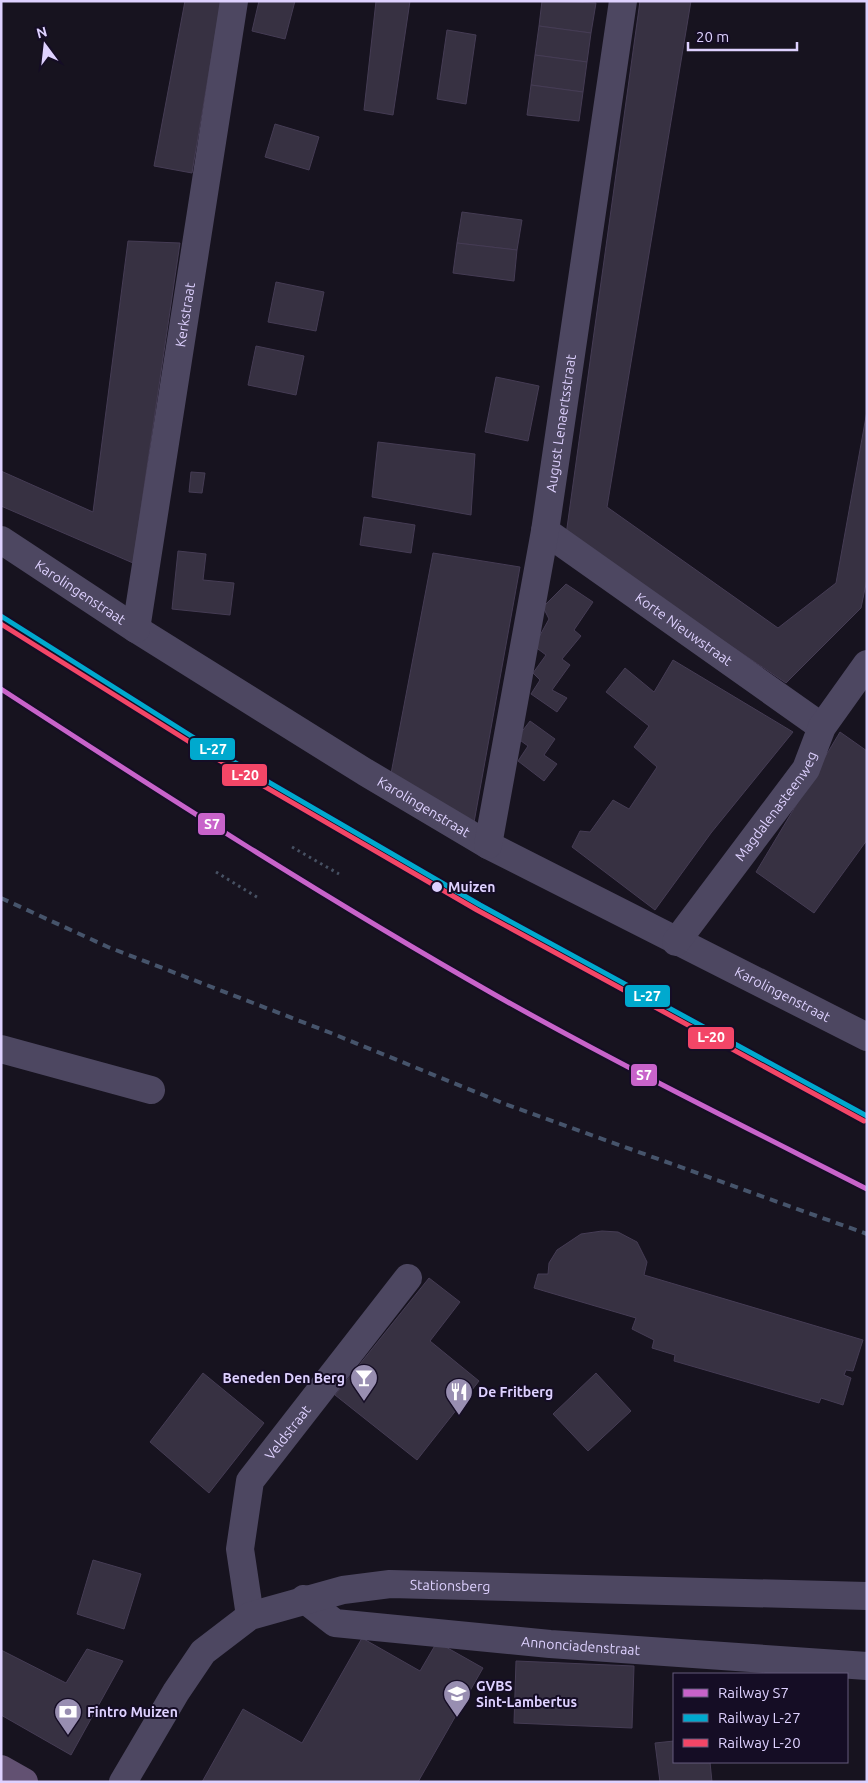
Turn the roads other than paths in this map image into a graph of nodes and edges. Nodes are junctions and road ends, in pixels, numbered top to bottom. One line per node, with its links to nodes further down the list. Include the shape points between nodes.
1 (234, 1): 5 (street, Kerkstraat)
2 (623, 1): 3 (street, August Lenaertsstraat)
3 (545, 531): 7 (street, Korte Nieuwstraat); 8 (street, August Lenaertsstraat)
4 (1, 540): 5 (street, Karolingenstraat)
5 (136, 629): 8 (street, Karolingenstraat)
6 (867, 664): 7 (street, Magdalenasteenweg)
7 (822, 727): 9 (street, Magdalenasteenweg, via 806,769)
8 (488, 845): 9 (street, Karolingenstraat)
9 (676, 942): 10 (street, Karolingenstraat)
10 (867, 1038)
11 (1, 1049): 12 (street)
12 (151, 1090)
13 (408, 1278): 16 (street, Veldstraat, via 250,1481 240,1549)
14 (867, 1596): 15 (street, Stationsberg, via 390,1584)
15 (304, 1599): 16 (street, Stationsberg); 17 (street, Annonciadenstraat, via 335,1623 550,1644)
16 (250, 1616): 20 (street, Stationsberg, via 204,1652 176,1692)
17 (867, 1666)
18 (1, 1769): 19 (main road)
19 (24, 1782)
20 (123, 1782)

